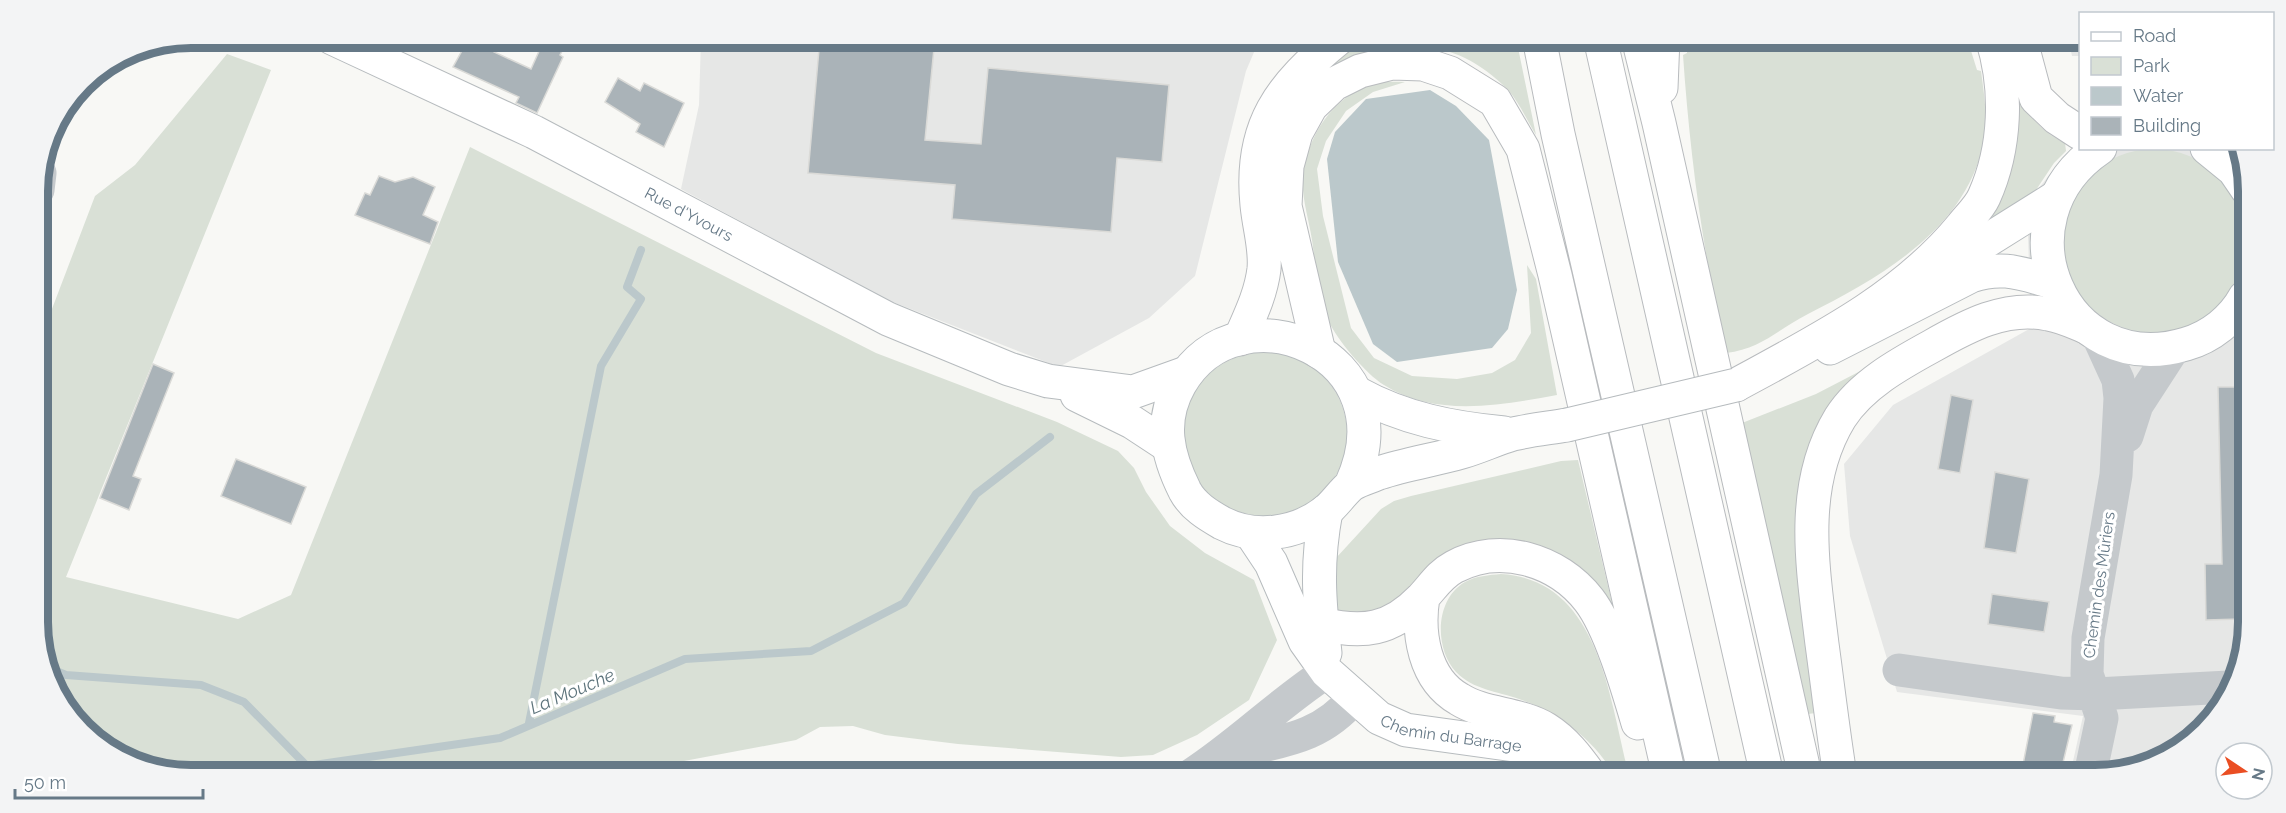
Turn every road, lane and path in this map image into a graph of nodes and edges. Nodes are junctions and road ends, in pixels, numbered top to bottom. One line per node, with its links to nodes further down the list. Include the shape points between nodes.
1 (353, 48): 23 (main road, Rue d'Yvours, via 534,132 888,318 1009,369)
2 (1328, 48): 18 (main road, via 1293,80 1264,124 1255,179 1264,268 1260,290)
3 (1541, 48): 46 (main road)
4 (1602, 48): 47 (main road)
5 (1640, 48): 9 (main road)
6 (1663, 48): 9 (main road)
7 (1995, 48): 24 (main road, via 2003,112 1997,158 1983,200 1922,268 1844,326)
8 (2023, 48): 10 (main road, via 2037,98)
9 (1659, 123): 48 (main road)
10 (2079, 132)
11 (2097, 150): 14 (main road, via 2074,168)
12 (2212, 150): 13 (main road)
13 (2237, 175)
14 (2055, 198): 15 (main road, via 2046,233); 19 (main road, via 1931,275)
15 (2053, 282): 17 (main road, via 2065,304); 19 (main road, via 2001,268 1988,270)
16 (2238, 307): 20 (main road, via 2212,332)
17 (2092, 330): 20 (main road, via 2126,347); 28 (street, Chemin des Mûriers, via 2118,380); 49 (main road, via 2045,313 1996,315 1967,326 1892,369 1866,388 1841,417 1817,478 1811,535)
18 (1240, 339): 21 (main road, via 1293,339); 22 (main road, via 1202,356)
19 (1840, 342): 24 (main road)
20 (2174, 348): 28 (street, Chemin des Mûriers, via 2137,405)
21 (1319, 352): 25 (main road, via 1342,370); 45 (main road, via 1285,206 1287,166 1296,133 1311,106 1334,84 1360,70 1392,63 1423,64 1450,73 1494,101 1523,148 1556,275)
22 (1186, 373): 23 (main road, via 1133,392); 27 (main road, via 1166,420)
23 (1048, 381): 27 (main road, via 1132,422)
24 (1737, 385): 26 (main road, bridge)
25 (1358, 393): 26 (main road, via 1400,415 1460,429); 29 (main road, via 1365,440)
26 (1515, 434): 29 (main road, via 1379,473)
27 (1167, 445): 31 (main road, via 1189,498 1206,514)
28 (2116, 475): 38 (street, Chemin des Mûriers, via 2088,638 2087,674)
29 (1351, 485): 30 (main road)
30 (1326, 511): 31 (main road, via 1280,532); 34 (main road, via 1319,550)
31 (1251, 533): 33 (main road, Chemin du Barrage, via 1271,563)
32 (1423, 597): 34 (main road, via 1391,623 1367,630); 43 (main road, via 1420,613 1425,658 1440,682 1459,699 1544,728 1572,750); 44 (main road, via 1435,581 1454,567 1502,555 1526,558 1570,580 1589,600 1603,625)
33 (1293, 610): 34 (main road); 36 (main road, Chemin du Barrage, via 1305,641)
34 (1322, 624): 36 (main road)
35 (1899, 670): 38 (street, via 2061,693)
36 (1327, 672): 39 (main road, Chemin du Barrage); 40 (street, via 1293,694)
37 (2222, 687): 38 (street)
38 (2096, 694): 50 (street, Chemin des Mûriers, via 2102,717)
39 (1354, 698): 40 (street, via 1309,735); 42 (main road, Chemin du Barrage, via 1379,718 1406,730 1551,750)
40 (1219, 757): 41 (street)
41 (1207, 765)
42 (1573, 765)
43 (1582, 765)
44 (1650, 765)
45 (1667, 765)
46 (1703, 765)
47 (1765, 765)
48 (1803, 765)
49 (1839, 765)
50 (2092, 765)

